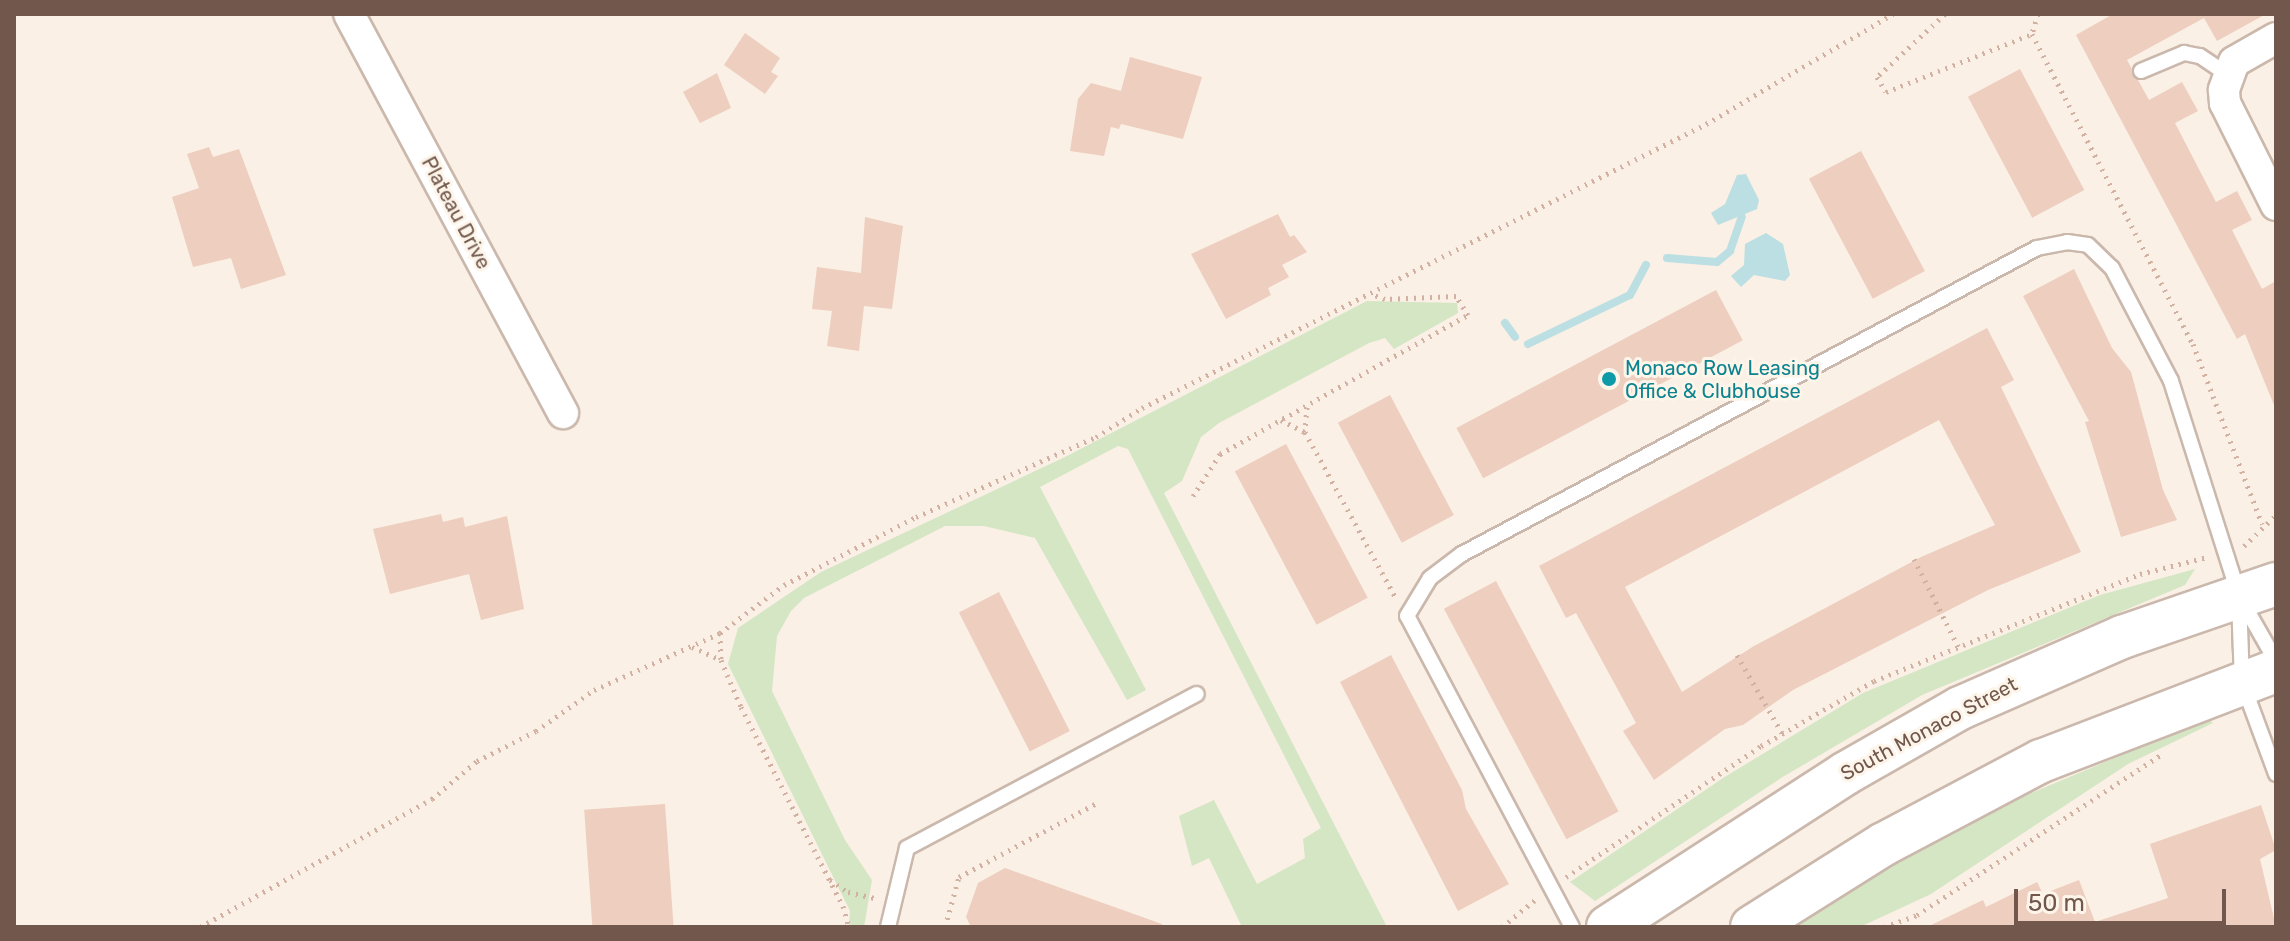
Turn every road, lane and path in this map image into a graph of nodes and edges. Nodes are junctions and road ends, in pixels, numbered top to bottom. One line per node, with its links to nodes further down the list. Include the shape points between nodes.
1 (349, 14): 12 (street, Plateau Drive)
2 (1893, 14): 10 (path, via 1706,124)
3 (1945, 14): 5 (path, via 1877,77 1886,92)
4 (2038, 14): 5 (path)
5 (2032, 34): 17 (path, via 2193,344)
6 (2276, 38): 8 (street, via 2234,62)
7 (2141, 71): 8 (lane, via 2184,53 2200,56)
8 (2227, 74): 9 (street, via 2225,103)
9 (2276, 205)
10 (1371, 293): 11 (path, via 1385,299 1456,296 1468,315); 22 (path, via 1142,408 1096,437 916,517 797,578)
11 (1307, 406): 13 (path); 14 (path)
12 (563, 413)
13 (1280, 420): 14 (path); 15 (path, via 1220,454)
14 (1305, 432): 21 (path)
15 (1193, 496)
16 (2276, 515): 17 (path)
17 (2262, 524): 18 (path, via 2249,544)
18 (2226, 552): 20 (lane); 21 (lane, via 2162,361 2103,255 2088,245 2067,242 2030,252 1462,554 1430,578); 24 (path, via 2140,574)
19 (1914, 559): 24 (path)
20 (2257, 590): 27 (lane); 27 (lane); 42 (main road, South Monaco Street, via 2051,665 1930,724)
21 (1407, 616): 34 (lane)
22 (720, 633): 23 (path); 26 (path)
23 (691, 647): 26 (path); 36 (path, via 594,690 536,731 477,761 432,799)
24 (1959, 648): 29 (path, via 1874,681)
25 (1737, 655): 29 (path)
26 (721, 660): 33 (path)
27 (2265, 671): 31 (lane); 43 (main road, via 2041,761 1912,828)
28 (1197, 694): 35 (lane, via 907,848)
29 (1782, 733): 34 (path)
30 (2174, 749): 44 (path, via 2139,766 1917,915)
31 (2276, 774)
32 (1097, 803): 39 (path, via 959,877)
33 (829, 879): 35 (path, via 848,892); 37 (path)
34 (1550, 887): 40 (path); 41 (lane)
35 (895, 902): 38 (lane)
36 (200, 927)
37 (849, 927)
38 (888, 927)
39 (945, 927)
40 (1502, 927)
41 (1572, 927)
42 (1608, 927)
43 (1752, 927)
44 (1884, 927)

